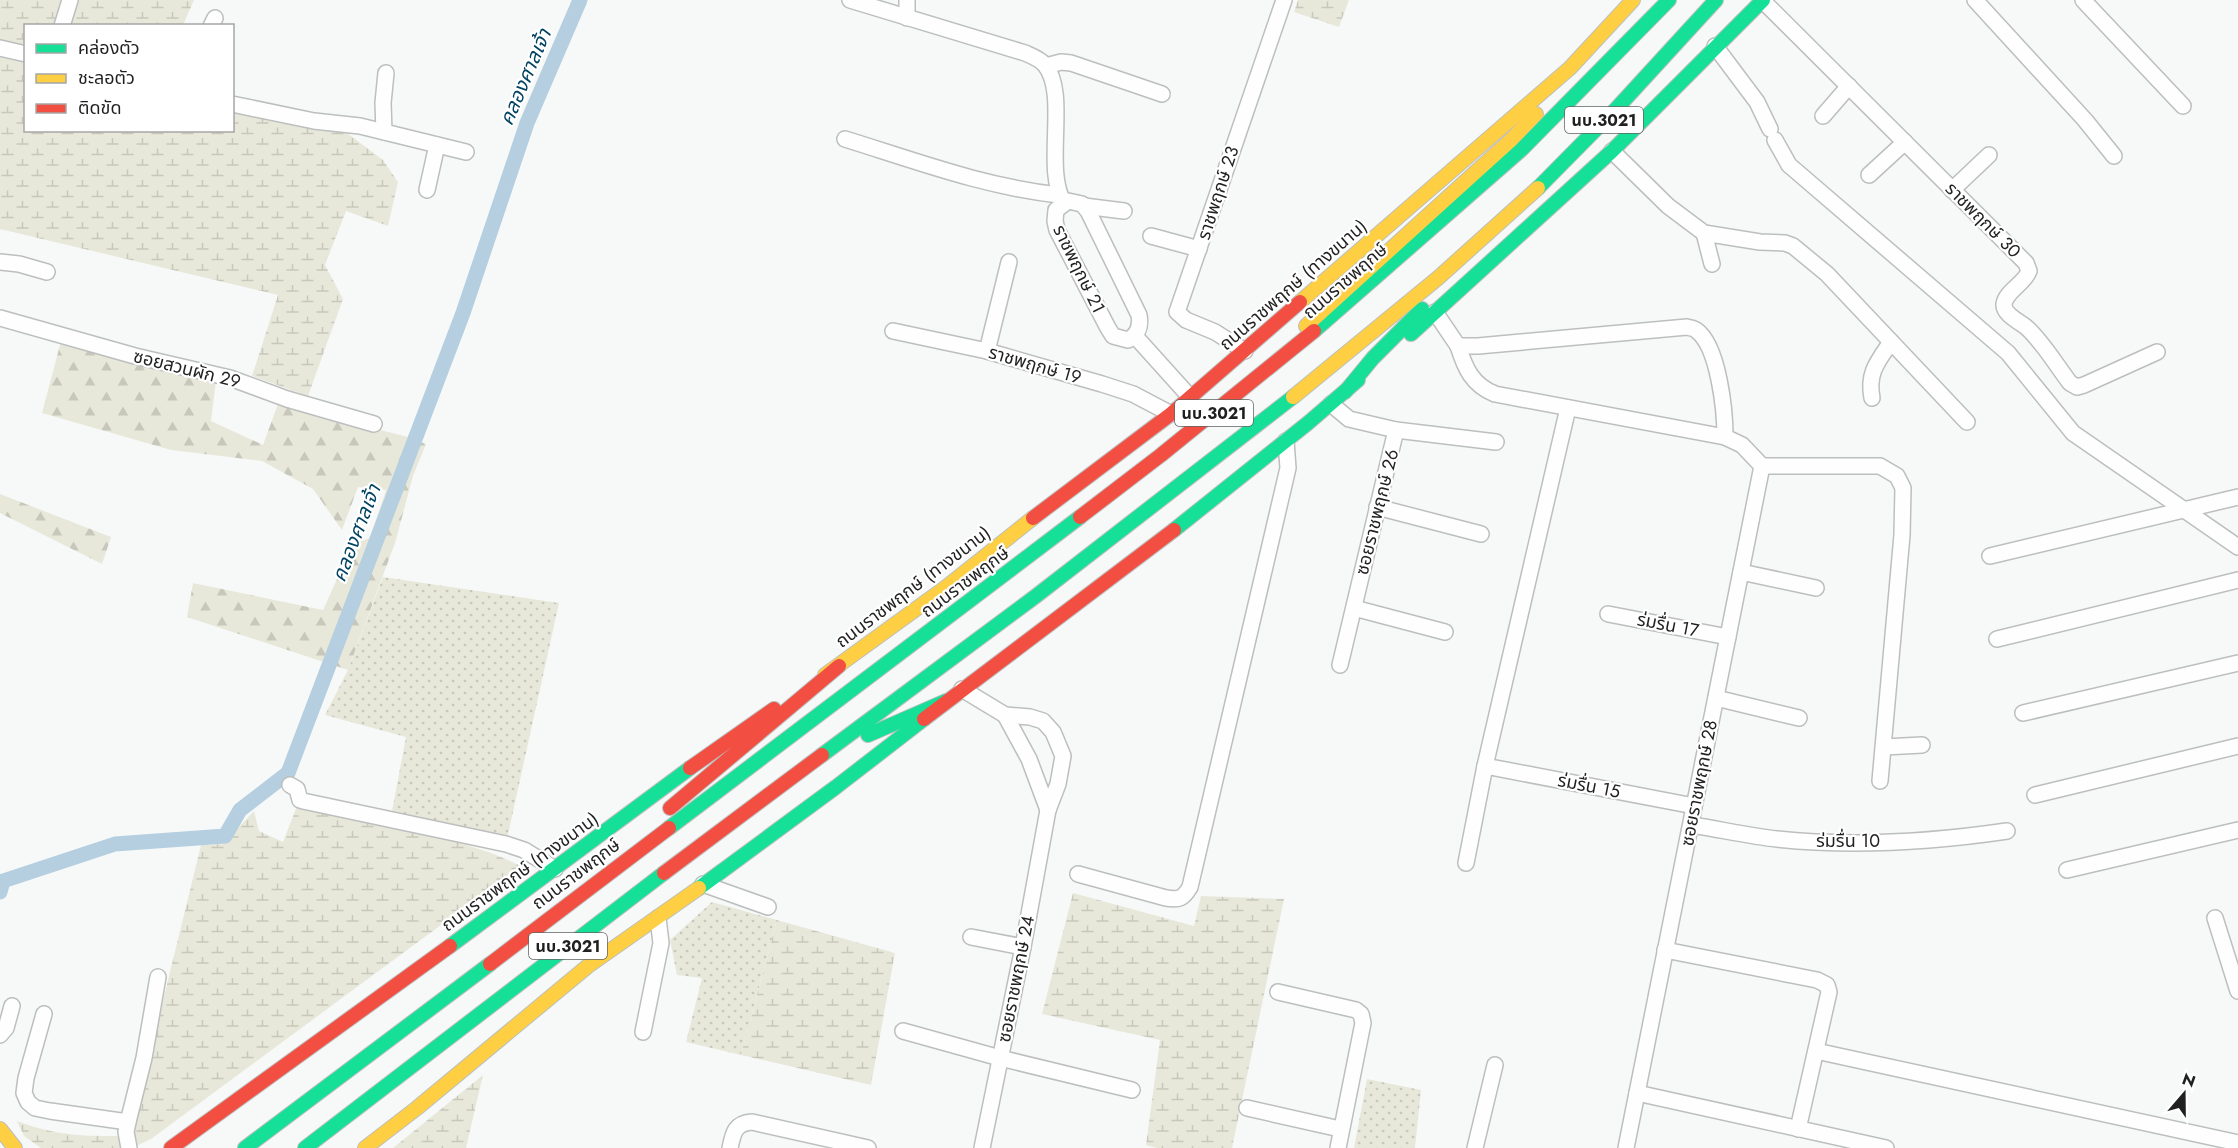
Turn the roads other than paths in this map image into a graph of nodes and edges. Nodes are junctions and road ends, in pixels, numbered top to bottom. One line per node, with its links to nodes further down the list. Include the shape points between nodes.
1 (70, 0): 13 (street)
2 (850, 0): 12 (street)
3 (907, 0): 12 (street)
4 (1284, 0): 44 (street, ราชพฤกษ์ 23)
5 (1633, 0): 17 (main road, ถนนราชพฤกษ์ (ทางขนาน) / นบ.3021)
6 (1651, 0): 28 (main road, via 1592,67)
7 (1669, 0): 57 (main road, ถนนราชพฤกษ์ / นบ.3021, via 1522,149)
8 (1716, 0): 43 (main road, นบ.3021)
9 (1762, 0): 14 (main road, นบ.3021); 21 (street, ราชพฤกษ์ 30)
10 (1975, 0): 34 (street)
11 (2083, 0): 24 (street)
12 (907, 18): 18 (street, via 1025,53)
13 (63, 24)
14 (1715, 46): 31 (main road, นบ.3021); 73 (street, via 1757,102 1789,165 2008,353 2073,433)
15 (0, 48): 16 (street)
16 (24, 54)
17 (1582, 56): 28 (main road, via 1563,84); 56 (main road, ถนนราชพฤกษ์ (ทางขนาน) / นบ.3021)
18 (1046, 66): 22 (street, via 1071,63); 38 (street, via 1054,98 1056,174)
19 (386, 74): 26 (street)
20 (1656, 86): 43 (main road)
21 (1849, 86): 25 (street); 29 (street, ราชพฤกษ์ 30)
22 (1162, 94)
23 (234, 104): 26 (street)
24 (2183, 106)
25 (1823, 117)
26 (384, 132): 30 (street)
27 (845, 139): 38 (street, via 967,177)
28 (1511, 140): 57 (main road, via 1309,322)
29 (1905, 142): 35 (street); 37 (street, ราชพฤกษ์ 30)
30 (437, 146): 32 (street); 36 (street)
31 (1612, 151): 41 (street, via 1668,206); 49 (main road, นบ.3021)
32 (466, 152)
33 (1989, 155): 37 (street)
34 (2114, 156)
35 (1869, 175)
36 (427, 190)
37 (1952, 190): 58 (street, ราชพฤกษ์ 30, via 2026,263 2027,276 2008,297 2005,311 2028,329 2070,383 2084,385)
38 (1061, 199): 39 (street, ราชพฤกษ์ 21); 52 (street, ราชพฤกษ์ 21, via 1055,216 1057,230 1108,328 1120,339)
39 (1084, 206): 40 (street); 52 (street, ราชพฤกษ์ 21, via 1139,315)
40 (1124, 211)
41 (1704, 233): 47 (street); 53 (street, via 1793,246 1827,274)
42 (1150, 236): 44 (street)
43 (1491, 239): 49 (main road); 97 (main road, นบ.3021, via 1239,439)
44 (1199, 249): 56 (street, ราชพฤกษ์ 23, via 1178,312)
45 (0, 262): 48 (street)
46 (1009, 262): 55 (street)
47 (1712, 264)
48 (47, 272)
49 (1432, 307): 54 (street); 61 (main road, นบ.3021, via 1373,358)
50 (0, 318): 65 (street, ซอยสวนผัก 29, via 230,378)
51 (893, 331): 55 (street, ราชพฤกษ์ 19)
52 (1135, 336): 59 (street)
53 (1891, 342): 60 (street, via 1870,376); 64 (street)
54 (1458, 346): 62 (street, via 1469,375 1485,390); 67 (street, via 1687,327 1697,330 1711,351 1724,411)
55 (987, 351): 63 (street, ราชพฤกษ์ 19, via 1113,387)
56 (1245, 351): 59 (main road, ถนนราชพฤกษ์ (ทางขนาน) / นบ.3021)
57 (1290, 352): 117 (main road, ถนนราชพฤกษ์ / นบ.3021, via 1152,462)
58 (2157, 352)
59 (1190, 397): 63 (main road, ถนนราชพฤกษ์ (ทางขนาน) / นบ.3021)
60 (1872, 398)
61 (1331, 404): 66 (street, ซอยราชพฤกษ์ 26, via 1349,419); 68 (main road, นบ.3021)
62 (1568, 408): 67 (street); 98 (street)
63 (1171, 414): 87 (main road, ถนนราชพฤกษ์ (ทางขนาน) / นบ.3021)
64 (1967, 422)
65 (374, 424)
66 (1396, 430): 69 (street); 72 (street, ซอยราชพฤกษ์ 26)
67 (1725, 437): 70 (street, via 1742,445)
68 (1286, 441): 88 (main road, นบ.3021, via 1134,562); 112 (street, via 1288,468 1190,887 1178,900)
69 (1496, 442)
70 (1762, 466): 77 (street, ซอยราชพฤกษ์ 28); 96 (street, via 1880,466 1897,476 1903,488)
71 (2238, 497): 73 (street)
72 (1377, 507): 74 (street); 80 (street, ซอยราชพฤกษ์ 26)
73 (2186, 510): 75 (street); 76 (street)
74 (1481, 534)
75 (2238, 548)
76 (1990, 556)
77 (1741, 572): 79 (street); 83 (street, ซอยราชพฤกษ์ 28)
78 (2238, 580): 84 (street)
79 (1816, 588)
80 (1353, 608): 82 (street); 86 (street, ซอยราชพฤกษ์ 26)
81 (1608, 614): 83 (street, ร่มรื่น 17)
82 (1445, 632)
83 (1728, 637): 89 (street, ซอยราชพฤกษ์ 28)
84 (1996, 639)
85 (2238, 663): 91 (street)
86 (1340, 665)
87 (839, 666): 104 (main road); 110 (main road, ถนนราชพฤกษ์ (ทางขนาน), via 724,743)
88 (962, 689): 90 (main road, นบ.3021); 92 (street, ซอยราชพฤกษ์ 24)
89 (1716, 698): 93 (street); 102 (street, ซอยราชพฤกษ์ 28)
90 (946, 701): 97 (main road); 113 (main road, นบ.3021)
91 (2023, 713)
92 (1005, 715): 103 (street, via 1029,759); 103 (street, ซอยราชพฤกษ์ 24, via 1042,721 1053,732 1063,756)
93 (1799, 718)
94 (1922, 745): 96 (street)
95 (2238, 746): 101 (street)
96 (1884, 747): 99 (street)
97 (817, 760): 144 (main road, นบ.3021)
98 (1485, 766): 102 (street, ร่มรื่น 15); 109 (street)
99 (1880, 781)
100 (290, 785): 110 (street, via 303,801 506,844)
101 (2035, 795)
102 (1694, 806): 105 (street, ซอยราชพฤกษ์ 28)
103 (1048, 810): 119 (street, ซอยราชพฤกษ์ 24)
104 (657, 818)
105 (1690, 825): 107 (street, ร่มรื่น 10, via 1776,839 1850,843); 120 (street, ซอยราชพฤกษ์ 28)
106 (2238, 830): 111 (street)
107 (2007, 831)
108 (639, 834): 117 (main road)
109 (1466, 863)
110 (555, 869): 142 (main road, ถนนราชพฤกษ์ (ทางขนาน))
111 (2067, 870)
112 (1078, 874)
113 (703, 884): 114 (street); 115 (main road, นบ.3021)
114 (768, 907)
115 (658, 918): 126 (street, via 661,943); 145 (main road, นบ.3021, via 588,966)
116 (2215, 918): 122 (street)
117 (533, 928): 143 (main road, ถนนราชพฤกษ์ / นบ.3021)
118 (971, 938): 119 (street)
119 (1023, 947): 130 (street, ซอยราชพฤกษ์ 24)
120 (1665, 950): 129 (street, via 1827,985 1829,992); 133 (street, ซอยราชพฤกษ์ 28)
121 (158, 977): 135 (street)
122 (2238, 991)
123 (1278, 992): 137 (street, via 1361,1014)
124 (12, 1006): 128 (street)
125 (44, 1014): 135 (street, via 26,1078 24,1093 28,1102 50,1111)
126 (643, 1032)
127 (903, 1032): 130 (street)
128 (0, 1035)
129 (1816, 1051): 138 (street); 139 (street)
130 (1000, 1058): 132 (street); 148 (street, ซอยราชพฤกษ์ 24)
131 (1495, 1065): 150 (street)
132 (1132, 1090)
133 (1637, 1093): 138 (street); 151 (street, ซอยราชพฤกษ์ 28)
134 (1247, 1108): 137 (street)
135 (128, 1122): 141 (street)
136 (0, 1129): 140 (main road)
137 (1340, 1129): 149 (street)
138 (1798, 1129): 152 (street)
139 (2238, 1143)
140 (14, 1146)
141 (129, 1148)
142 (171, 1148)
143 (245, 1148)
144 (305, 1148)
145 (365, 1148)
146 (730, 1148): 147 (street, via 739,1125 752,1122)
147 (868, 1148)
148 (981, 1148)
149 (1338, 1148)
150 (1475, 1148)
151 (1626, 1148)
152 (1886, 1148)

